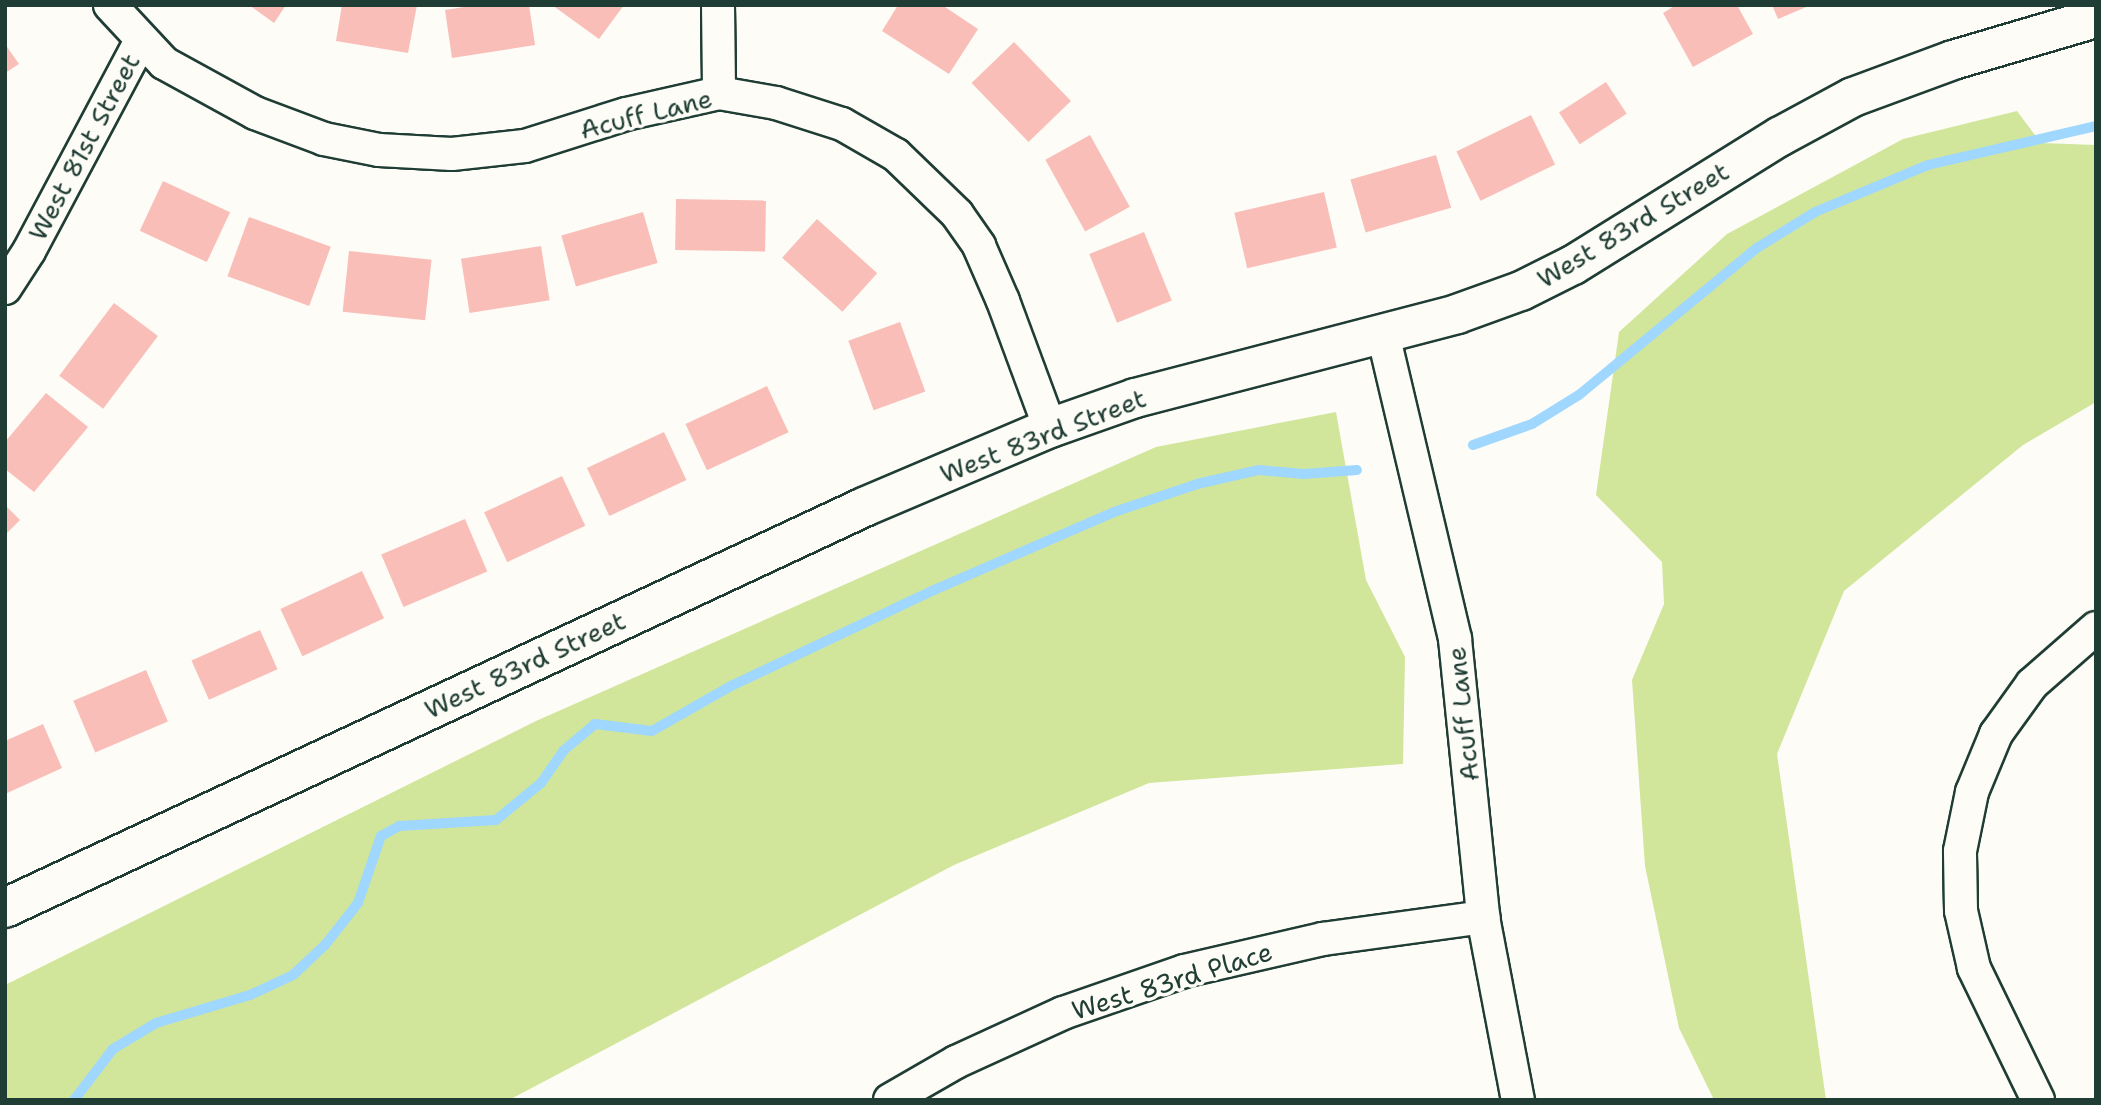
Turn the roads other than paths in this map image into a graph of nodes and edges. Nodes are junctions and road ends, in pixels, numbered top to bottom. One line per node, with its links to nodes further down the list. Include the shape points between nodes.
1 (110, 5): 4 (street, Acuff Lane)
2 (718, 5): 5 (street)
3 (2096, 18): 7 (street, West 83rd Street, via 1953,60 1853,97 1521,292)
4 (140, 42): 5 (street, Acuff Lane, via 164,63 255,113 324,139 379,150 452,154 526,146 626,114); 6 (street, West 81st Street)
5 (719, 93): 8 (street, Acuff Lane, via 776,103 842,124 896,155 937,190 979,246)
6 (5, 288)
7 (1383, 334): 8 (street, West 83rd Street, via 1135,398); 11 (street, Acuff Lane, via 1455,639)
8 (1050, 428): 10 (street, West 83rd Street, via 864,507)
9 (2096, 628): 15 (street, via 2032,684 1996,734 1972,792 1960,851 1961,911 1975,968)
10 (5, 908)
11 (1483, 917): 12 (street, West 83rd Place, via 1312,941 1184,971 1063,1013); 14 (street, Acuff Lane)
12 (922, 1092): 13 (street, West 83rd Place)
13 (890, 1100)
14 (1518, 1100)
15 (2038, 1100)

